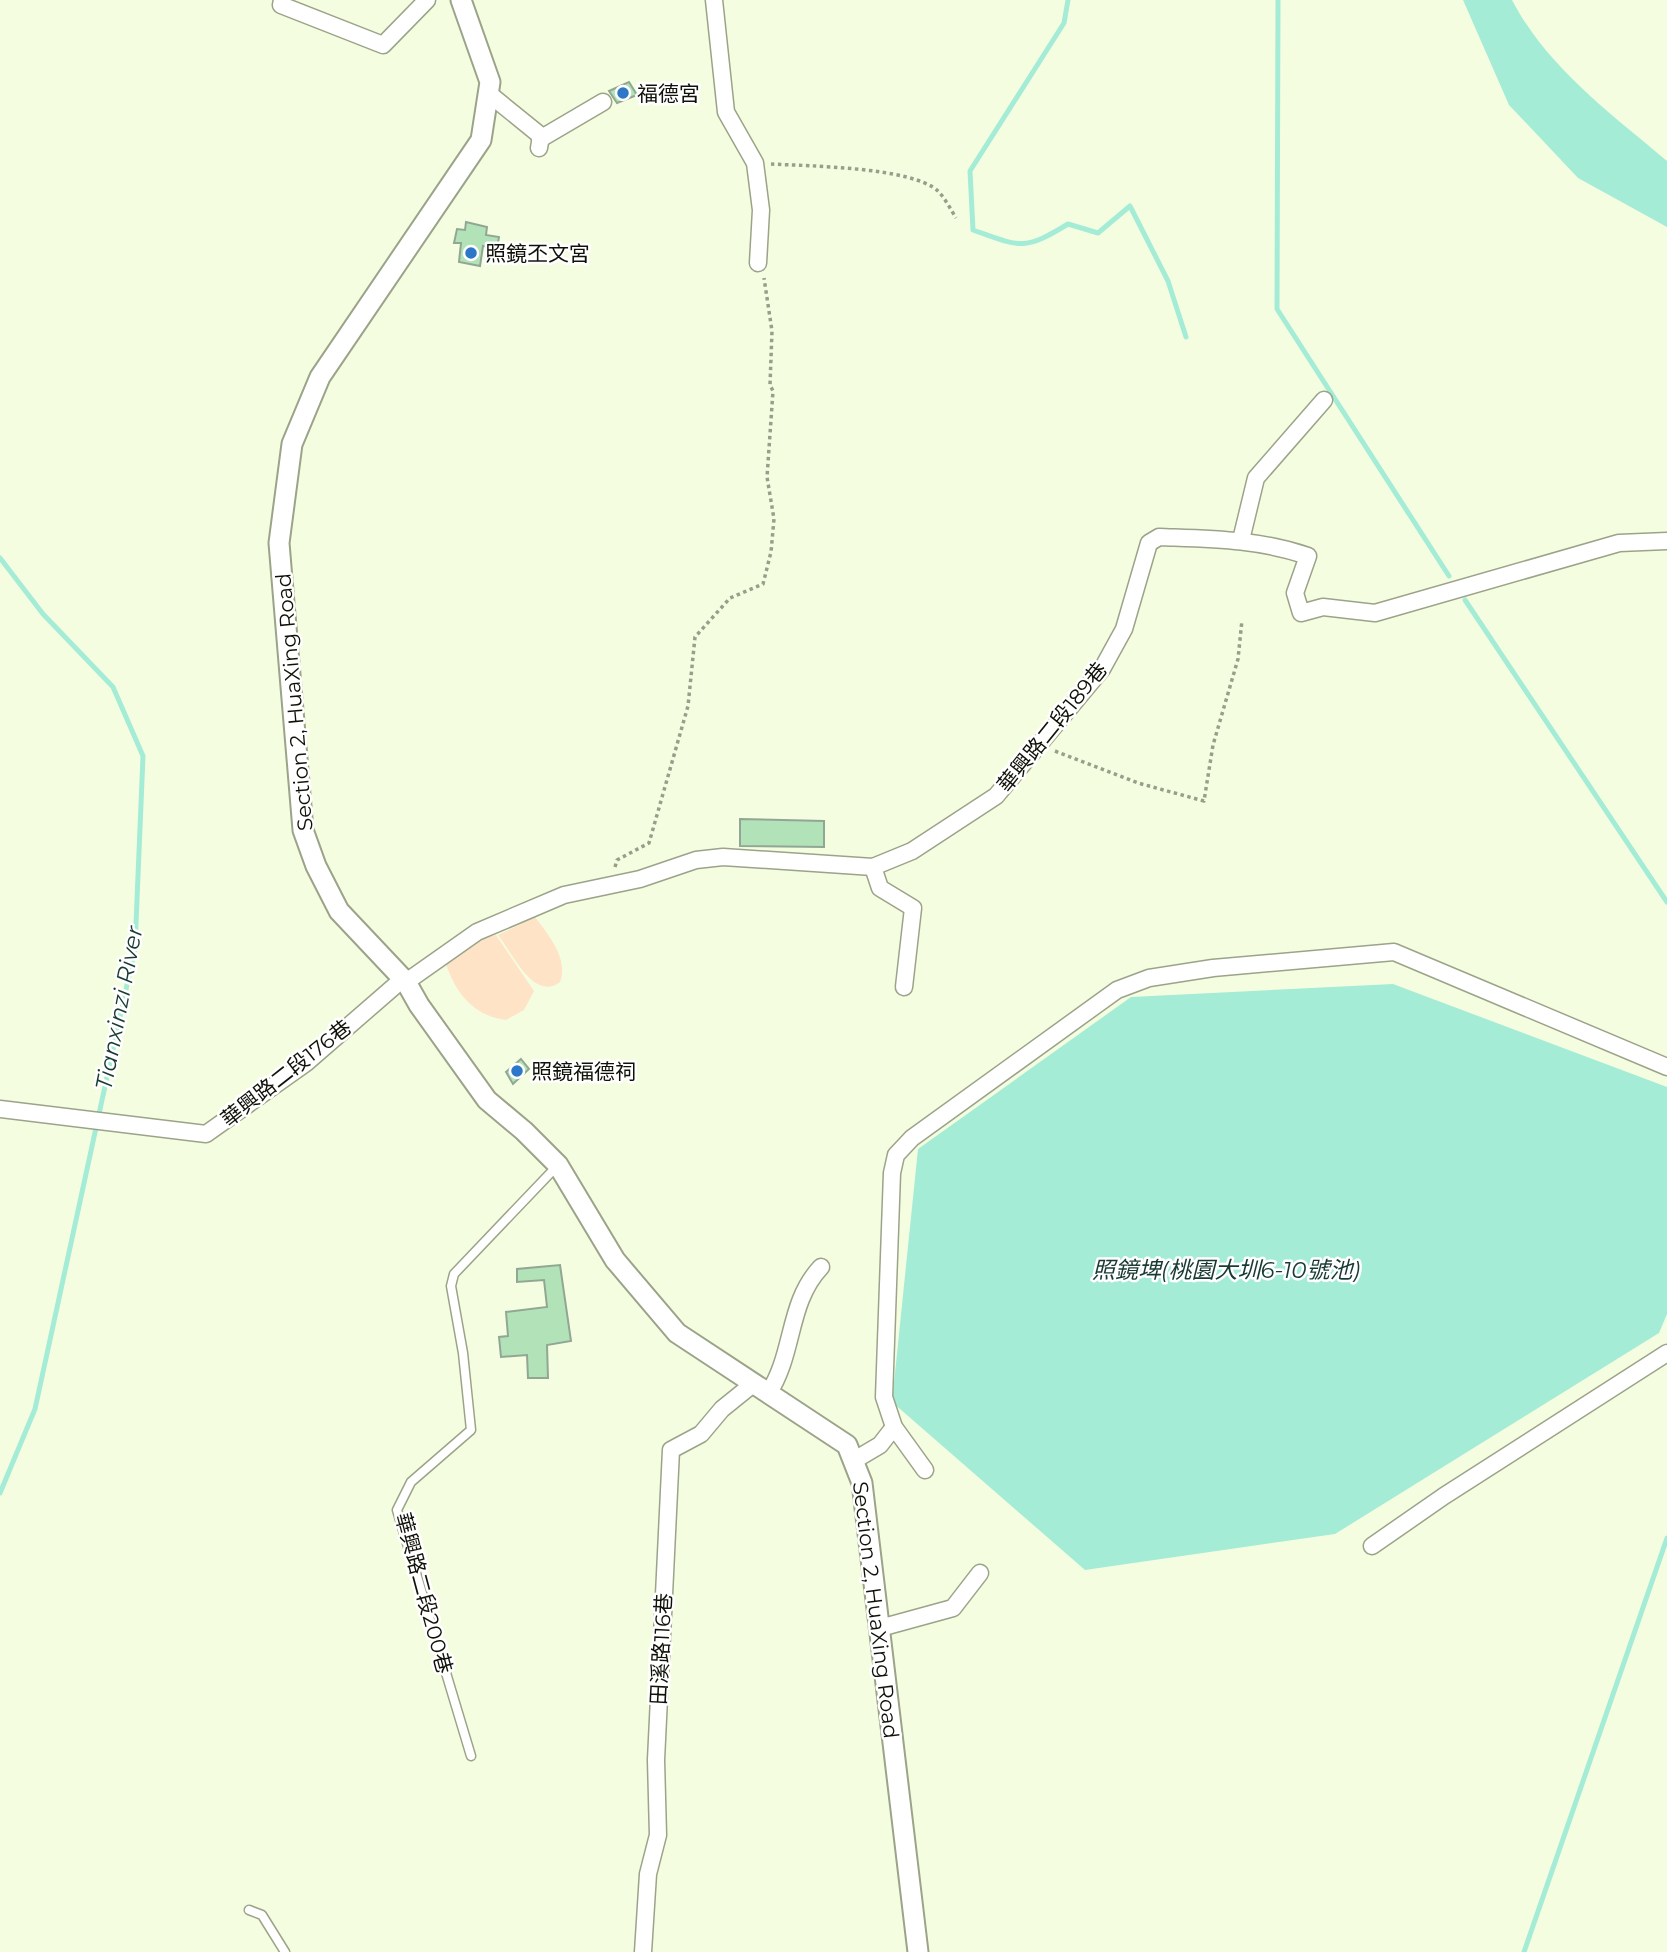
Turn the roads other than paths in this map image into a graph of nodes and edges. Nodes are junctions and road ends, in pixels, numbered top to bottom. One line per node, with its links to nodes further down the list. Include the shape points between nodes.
1 (282, 0): 2 (street, via 281,5 383,45)
2 (427, 0)
3 (461, 0): 5 (street, Section 2, HuaXing Road, via 490,82)
4 (714, 0): 7 (street, via 726,112 755,163 761,210)
5 (488, 93): 6 (street, via 541,136 539,144); 12 (street, Section 2, HuaXing Road, via 481,140 320,377 292,444 279,543 303,830 338,911)
6 (603, 102)
7 (758, 262)
8 (1324, 400): 9 (street, via 1256,478)
9 (1241, 540): 10 (street, 華興路二段189巷, via 1308,556 1295,593 1301,613 1323,607 1376,613 1619,543); 11 (street, 華興路二段189巷, via 1159,537 1149,543 1125,629 1102,669 996,796 912,852)
10 (1667, 541)
11 (873, 867): 12 (street, 華興路二段189巷, via 723,857 696,860 640,879 564,895 477,932); 13 (street, via 880,888 913,908)
12 (406, 982): 15 (street, 華興路二段176巷, via 397,984 306,1063 206,1134); 16 (street, Section 2, HuaXing Road, via 487,1100)
13 (904, 987)
14 (1667, 1067): 20 (street, via 1394,952 1213,968 1149,978 1117,990 912,1138 896,1155 884,1396)
15 (0, 1109)
16 (558, 1165): 19 (street, Section 2, HuaXing Road, via 615,1260 677,1333); 26 (lane, 華興路二段200巷, via 454,1274 471,1430 411,1482 397,1510)
17 (821, 1267): 19 (street, via 797,1309 782,1373)
18 (1667, 1353): 23 (street)
19 (760, 1389): 21 (street, Section 2, HuaXing Road, via 846,1445); 29 (street, 田溪路116巷, via 722,1409 701,1434 671,1450 656,1760 658,1835 649,1874)
20 (894, 1427): 21 (street, via 880,1445); 22 (street)
21 (853, 1461): 25 (street, Section 2, HuaXing Road, via 862,1483)
22 (925, 1470)
23 (1372, 1546)
24 (980, 1573): 25 (street, via 953,1608)
25 (880, 1628): 30 (street, Section 2, HuaXing Road)
26 (471, 1756)
27 (249, 1910): 28 (lane, via 262,1915)
28 (285, 1952)
29 (643, 1952)
30 (918, 1952)

